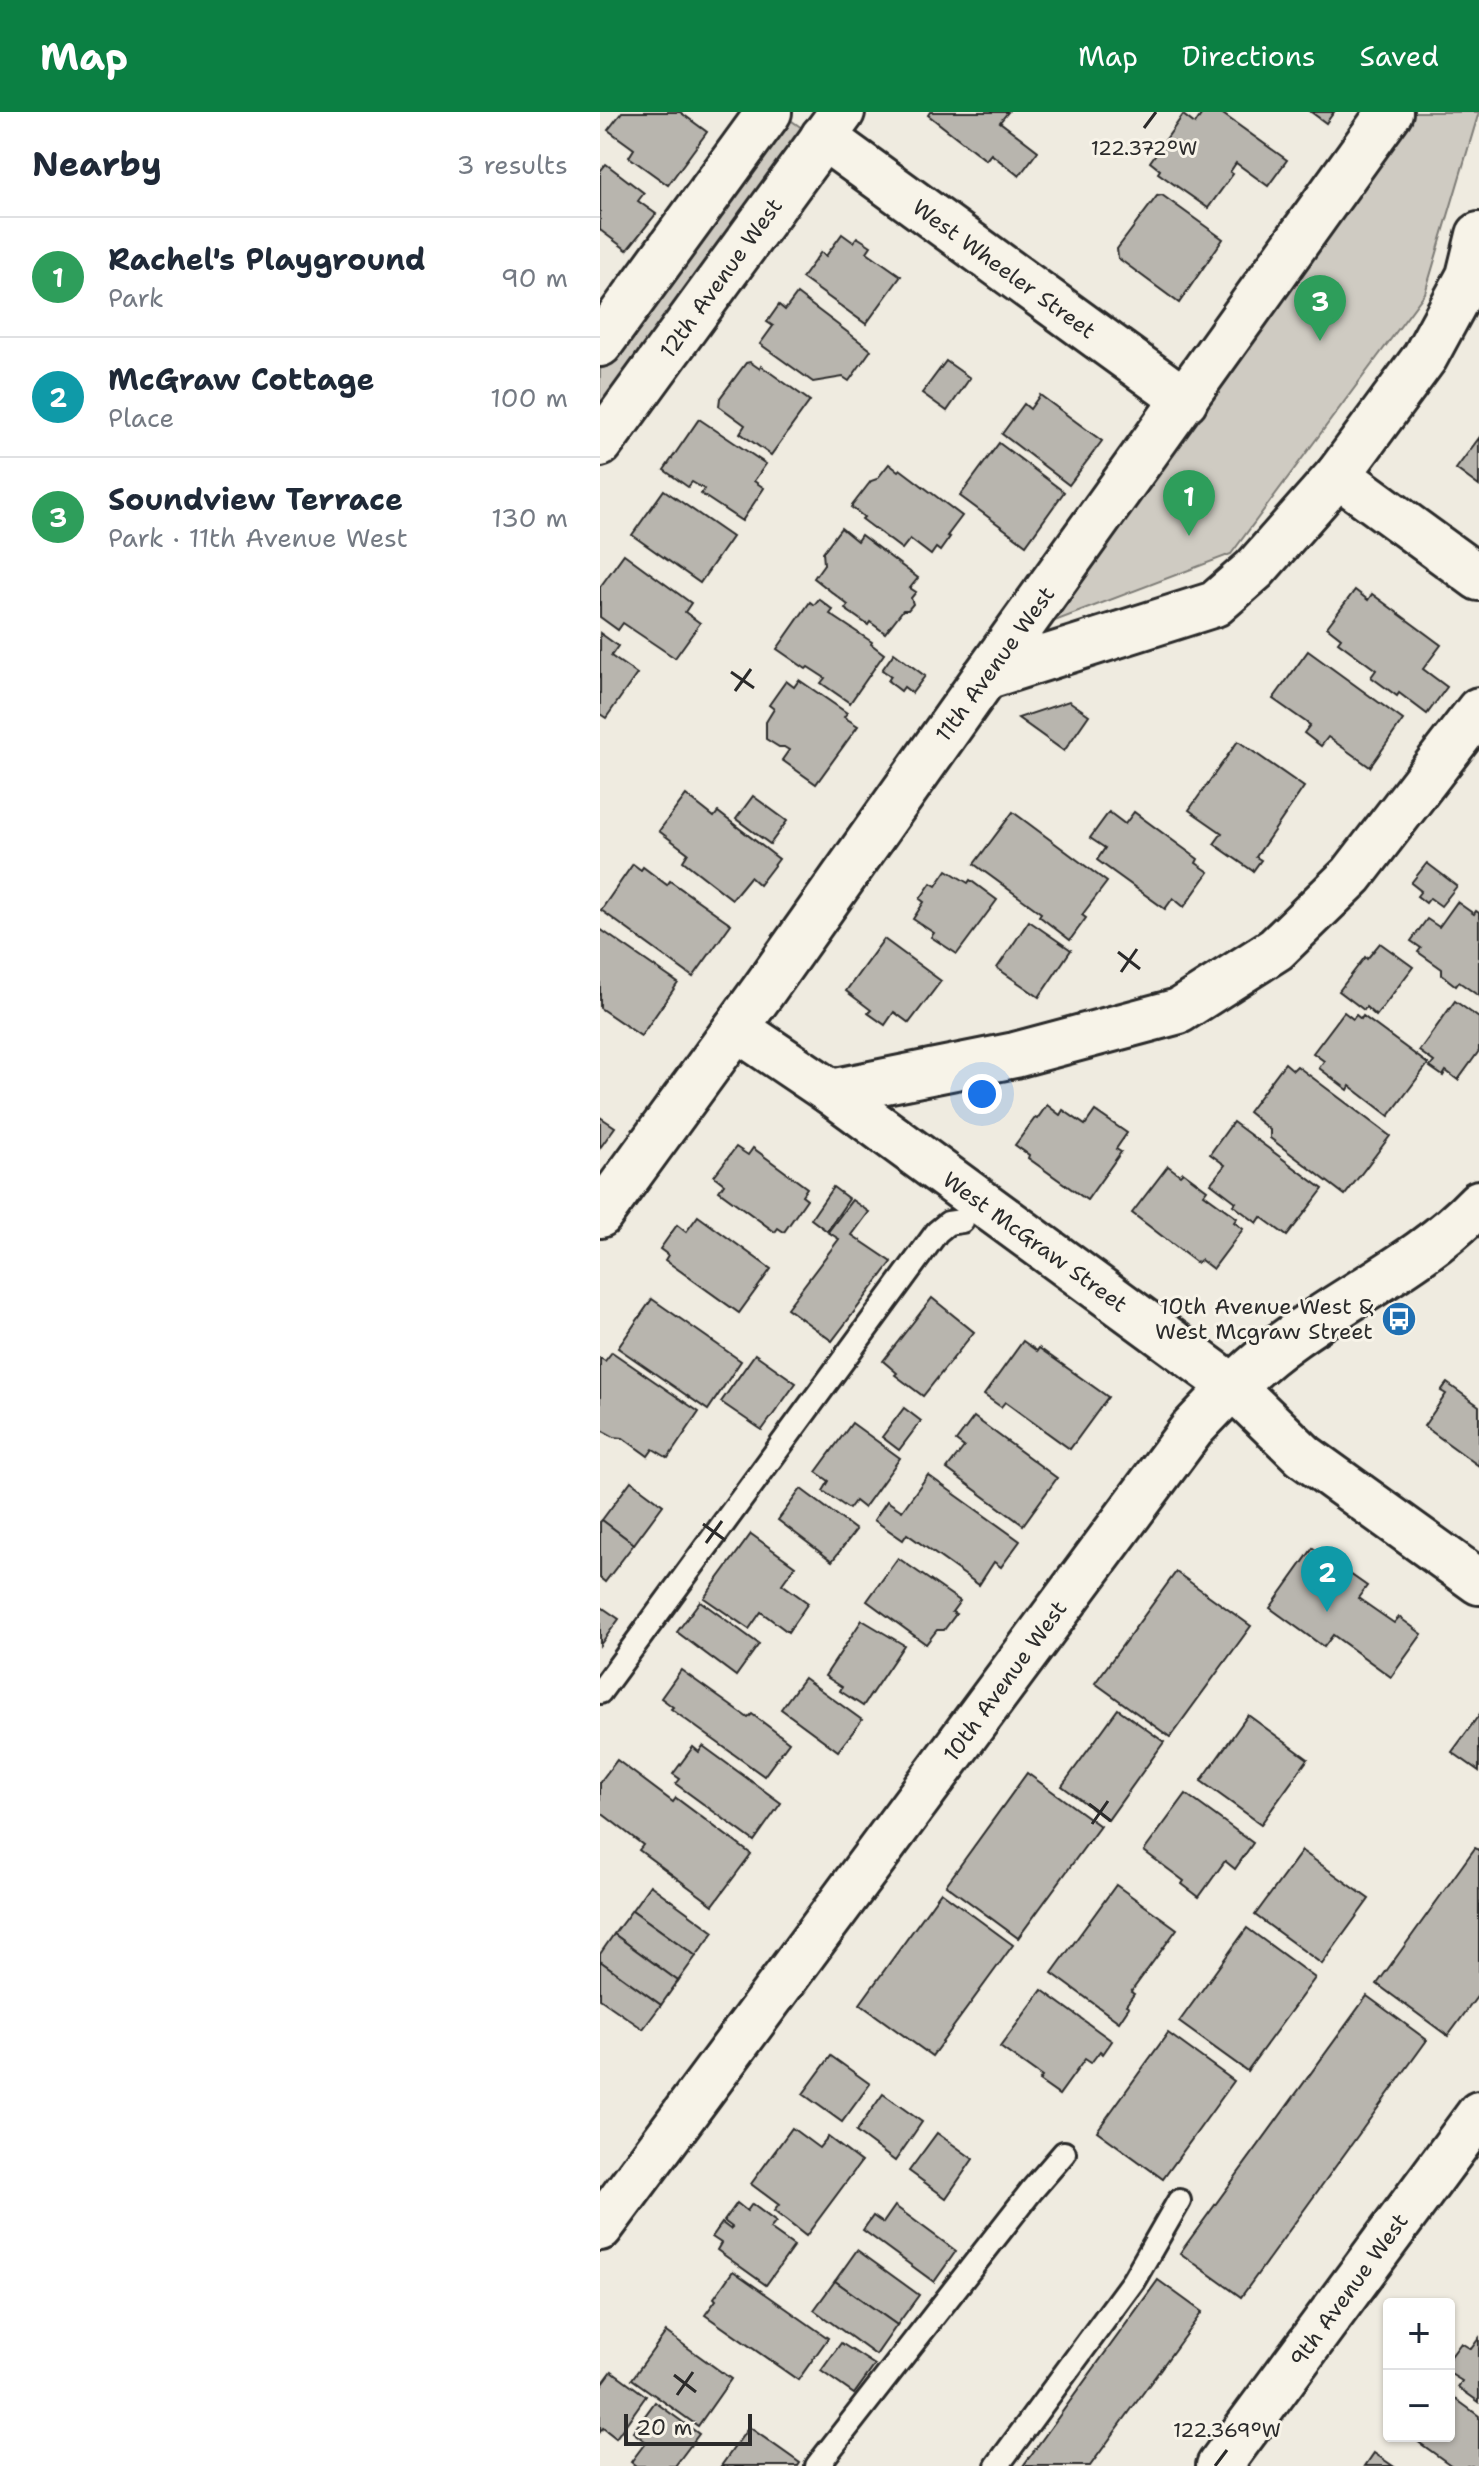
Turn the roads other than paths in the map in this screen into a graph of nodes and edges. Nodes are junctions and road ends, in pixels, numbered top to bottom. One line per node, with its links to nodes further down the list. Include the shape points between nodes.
1 (769, 112): 5 (street)
2 (1390, 112): 6 (street, 11th Avenue West)
3 (833, 125): 6 (street, West Wheeler Street); 7 (street, 12th Avenue West)
4 (1479, 235): 8 (street, via 1469,276 1425,357)
5 (600, 344)
6 (1185, 400): 10 (street, 11th Avenue West)
7 (600, 444)
8 (1338, 475): 9 (street); 10 (street, via 1255,569 1215,604)
9 (1479, 578)
10 (985, 677): 12 (street, 11th Avenue West)
11 (1479, 710): 13 (street, via 1352,875 1276,949 1179,1011 1015,1055)
12 (736, 1028): 13 (street, West McGraw Street); 15 (street, 11th Avenue West)
13 (831, 1092): 17 (street, West McGraw Street)
14 (1479, 1203): 17 (street, 10th Avenue West, via 1433,1245 1289,1339)
15 (600, 1215)
16 (962, 1221): 17 (street, via 1154,1361); 19 (lane, via 937,1232)
17 (1232, 1386): 18 (street, West McGraw Street, via 1304,1456); 23 (street, 10th Avenue West, via 1166,1462)
18 (1479, 1582)
19 (600, 1692)
20 (1479, 2114): 26 (street, 9th Avenue West)
21 (1064, 2153): 24 (lane)
22 (1179, 2201): 25 (lane, via 1133,2281)
23 (600, 2228)
24 (817, 2466)
25 (997, 2466)
26 (1219, 2466)

